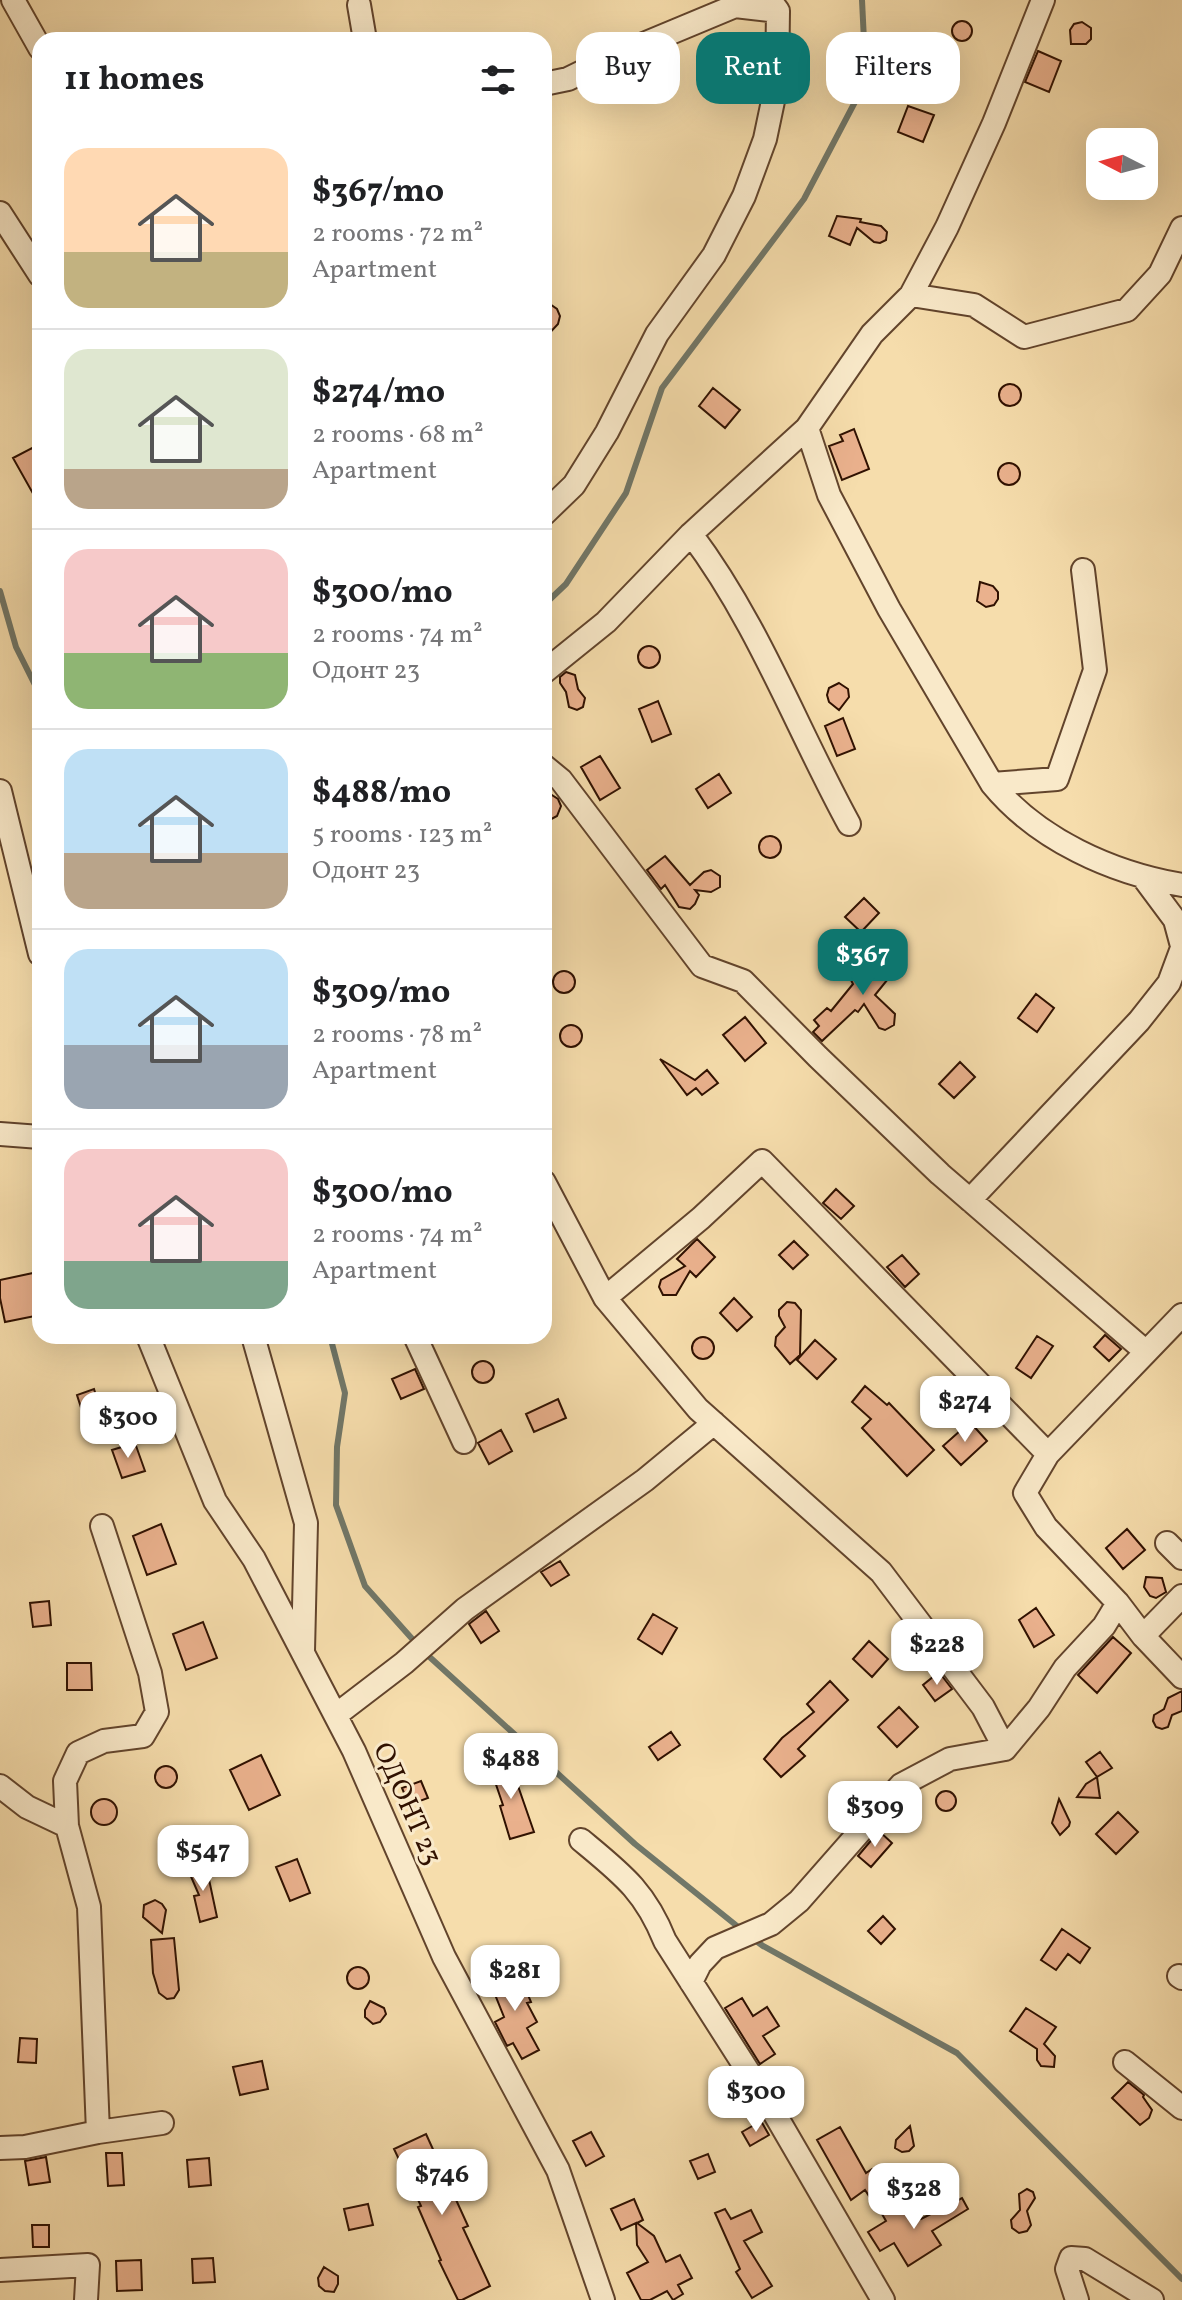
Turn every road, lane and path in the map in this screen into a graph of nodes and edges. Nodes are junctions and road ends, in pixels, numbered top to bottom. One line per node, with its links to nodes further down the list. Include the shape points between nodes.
1 (13, 0): 6 (street)
2 (1043, 0): 11 (street, via 989,136)
3 (359, 5): 5 (street)
4 (774, 6): 7 (street, via 735,6); 13 (street, via 777,82 765,139 744,196 714,255 657,334 607,432 574,485)
5 (364, 32)
6 (32, 34)
7 (552, 82)
8 (0, 213): 10 (street)
9 (1182, 228): 11 (street, via 1160,274 1127,310 1024,337 974,305)
10 (32, 263)
11 (911, 295): 12 (street, via 872,334)
12 (807, 428): 14 (street); 18 (street, via 829,495)
13 (552, 506)
14 (691, 534): 16 (street, via 606,622); 20 (street, via 744,615)
15 (1083, 570): 18 (street, via 1095,670 1057,779)
16 (552, 666)
17 (552, 773): 28 (street, via 702,966 743,981)
18 (992, 784): 21 (street, via 1009,804 1069,847)
19 (0, 791): 23 (street)
20 (849, 824)
21 (1143, 877): 22 (street); 24 (street, via 1175,920)
22 (1182, 885)
23 (32, 921)
24 (1182, 947): 28 (street, via 1169,983 1139,1021)
25 (0, 1134): 26 (street)
26 (32, 1136)
27 (552, 1197): 29 (street)
28 (970, 1200): 34 (street)
29 (605, 1298): 35 (street); 37 (street, via 762,1161)
30 (1182, 1315): 34 (street)
31 (151, 1344): 42 (street, ОДОНТ 23, via 215,1501 254,1559)
32 (255, 1344): 42 (street, via 306,1523)
33 (419, 1344): 36 (street)
34 (1145, 1351): 37 (street)
35 (714, 1423): 44 (street, via 645,1480 465,1609); 45 (street, via 881,1572 983,1707)
36 (464, 1442)
37 (1048, 1454): 40 (street, via 1025,1493 1046,1527)
38 (102, 1526): 47 (street, via 150,1673 157,1712 143,1736 104,1741 78,1753 65,1781)
39 (1182, 1596): 41 (street)
40 (1118, 1603): 41 (street); 45 (street)
41 (1143, 1636): 43 (street)
42 (303, 1652): 44 (street, ОДОНТ 23)
43 (1182, 1677)
44 (336, 1715): 57 (street, ОДОНТ 23, via 444,1957 558,2170)
45 (1005, 1749): 49 (street, via 950,1759 901,1785 799,1901 760,1930 715,1948)
46 (0, 1786): 47 (street, via 27,1807)
47 (67, 1826): 53 (street, via 89,1907)
48 (581, 1840): 49 (street, via 642,1897)
49 (691, 1982): 58 (street)
50 (1125, 2062): 51 (street)
51 (1182, 2108)
52 (162, 2123): 53 (street)
53 (98, 2132): 54 (street)
54 (0, 2148)
55 (0, 2270): 56 (street, via 88,2265)
56 (86, 2300)
57 (603, 2300)
58 (883, 2300)
59 (1077, 2300): 60 (street, via 1067,2269 1071,2258 1085,2259)
60 (1152, 2300)

